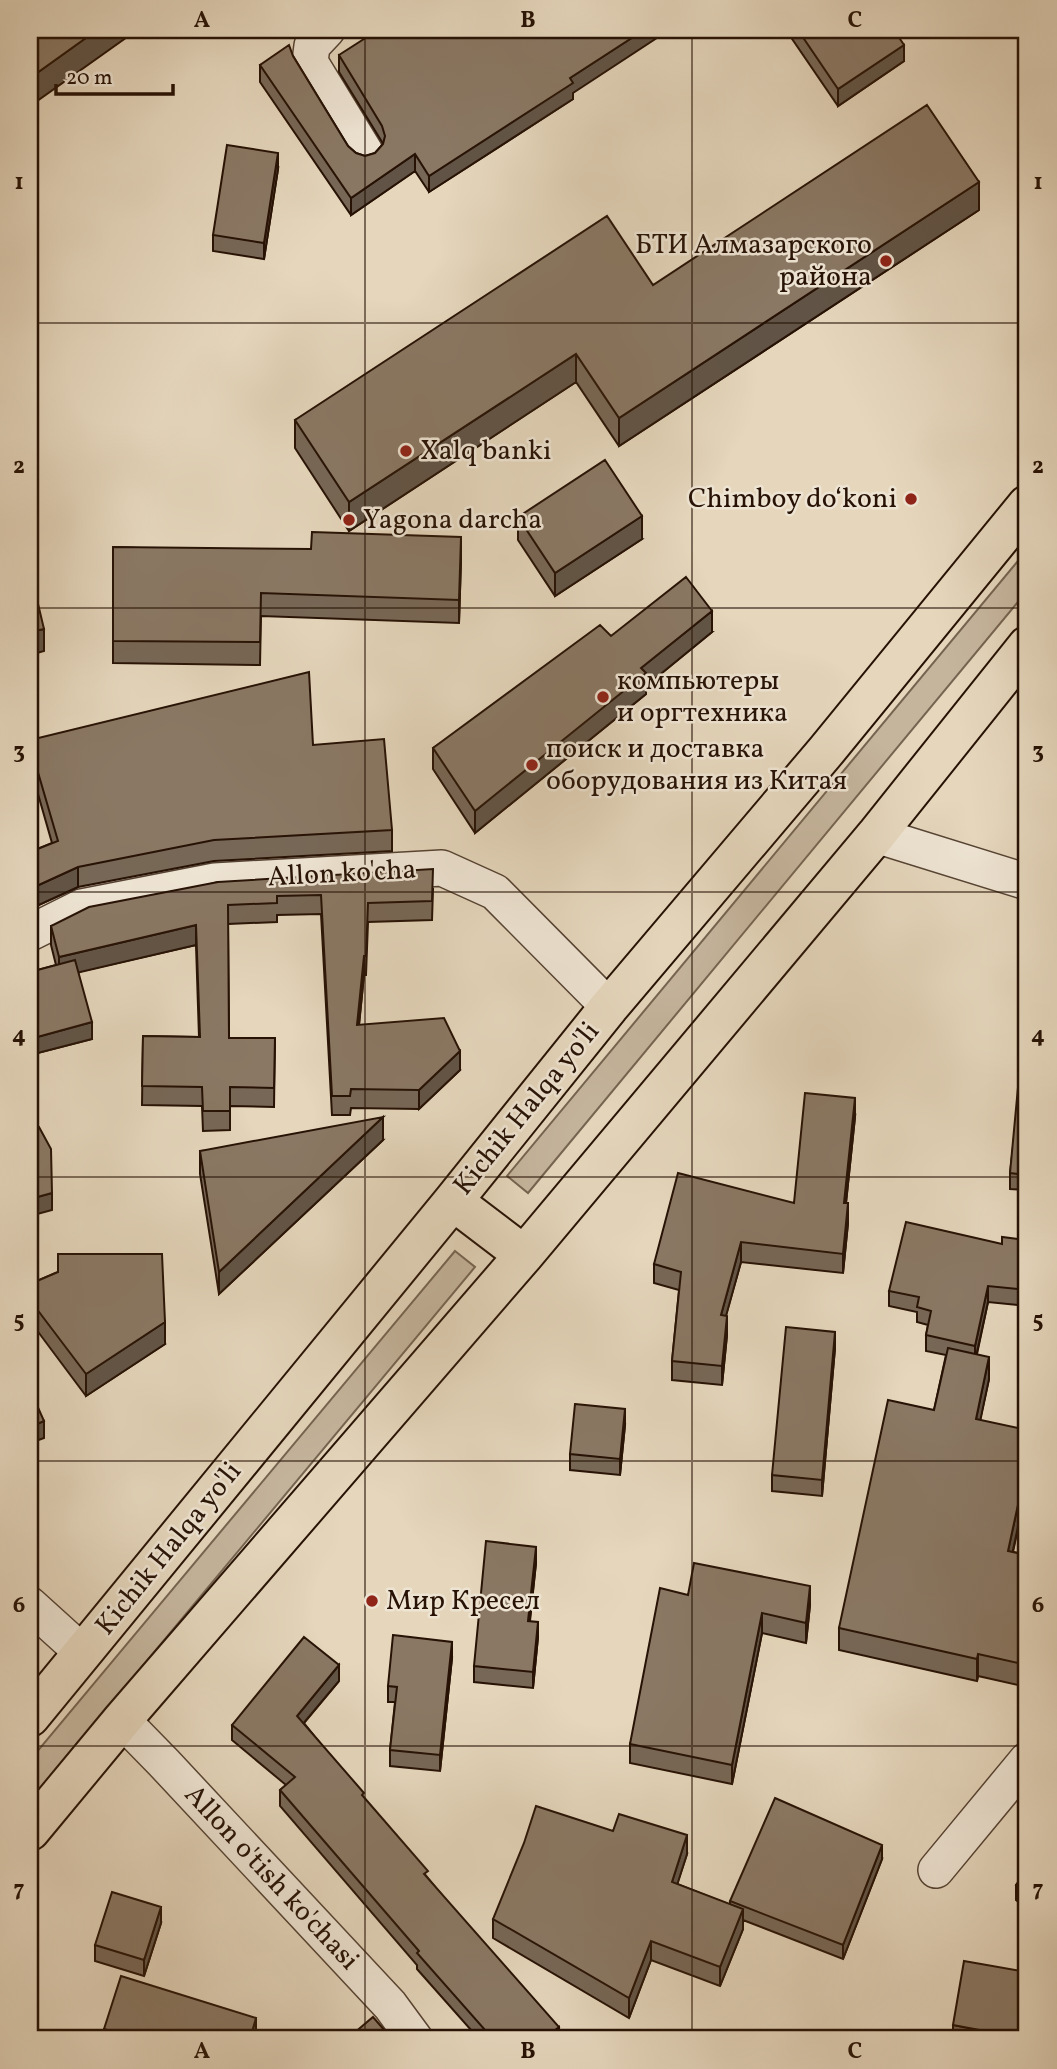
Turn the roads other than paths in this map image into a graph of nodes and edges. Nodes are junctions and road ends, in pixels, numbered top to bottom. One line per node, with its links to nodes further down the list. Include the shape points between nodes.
1 (327, 30): 2 (street, via 312,47 310,62)
2 (365, 152)
3 (1027, 505): 8 (highway, Kichik Halqa yo'li)
4 (1027, 646): 5 (highway)
5 (876, 835): 6 (street); 10 (highway)
6 (1027, 883)
7 (30, 933): 8 (street, Allon ko'cha, via 82,907 215,881 442,868 495,892)
8 (609, 1007): 9 (highway, Kichik Halqa yo'li)
9 (453, 1201): 10 (highway); 12 (highway, Kichik Halqa yo'li)
10 (524, 1255): 14 (highway)
11 (30, 1605): 12 (street)
12 (83, 1653): 13 (highway, Kichik Halqa yo'li)
13 (30, 1717)
14 (122, 1720): 16 (highway); 18 (street, Allon o'tish ko'chasi, via 381,1995)
15 (1027, 1760): 17 (street)
16 (30, 1831)
17 (936, 1870)
18 (415, 2039)

